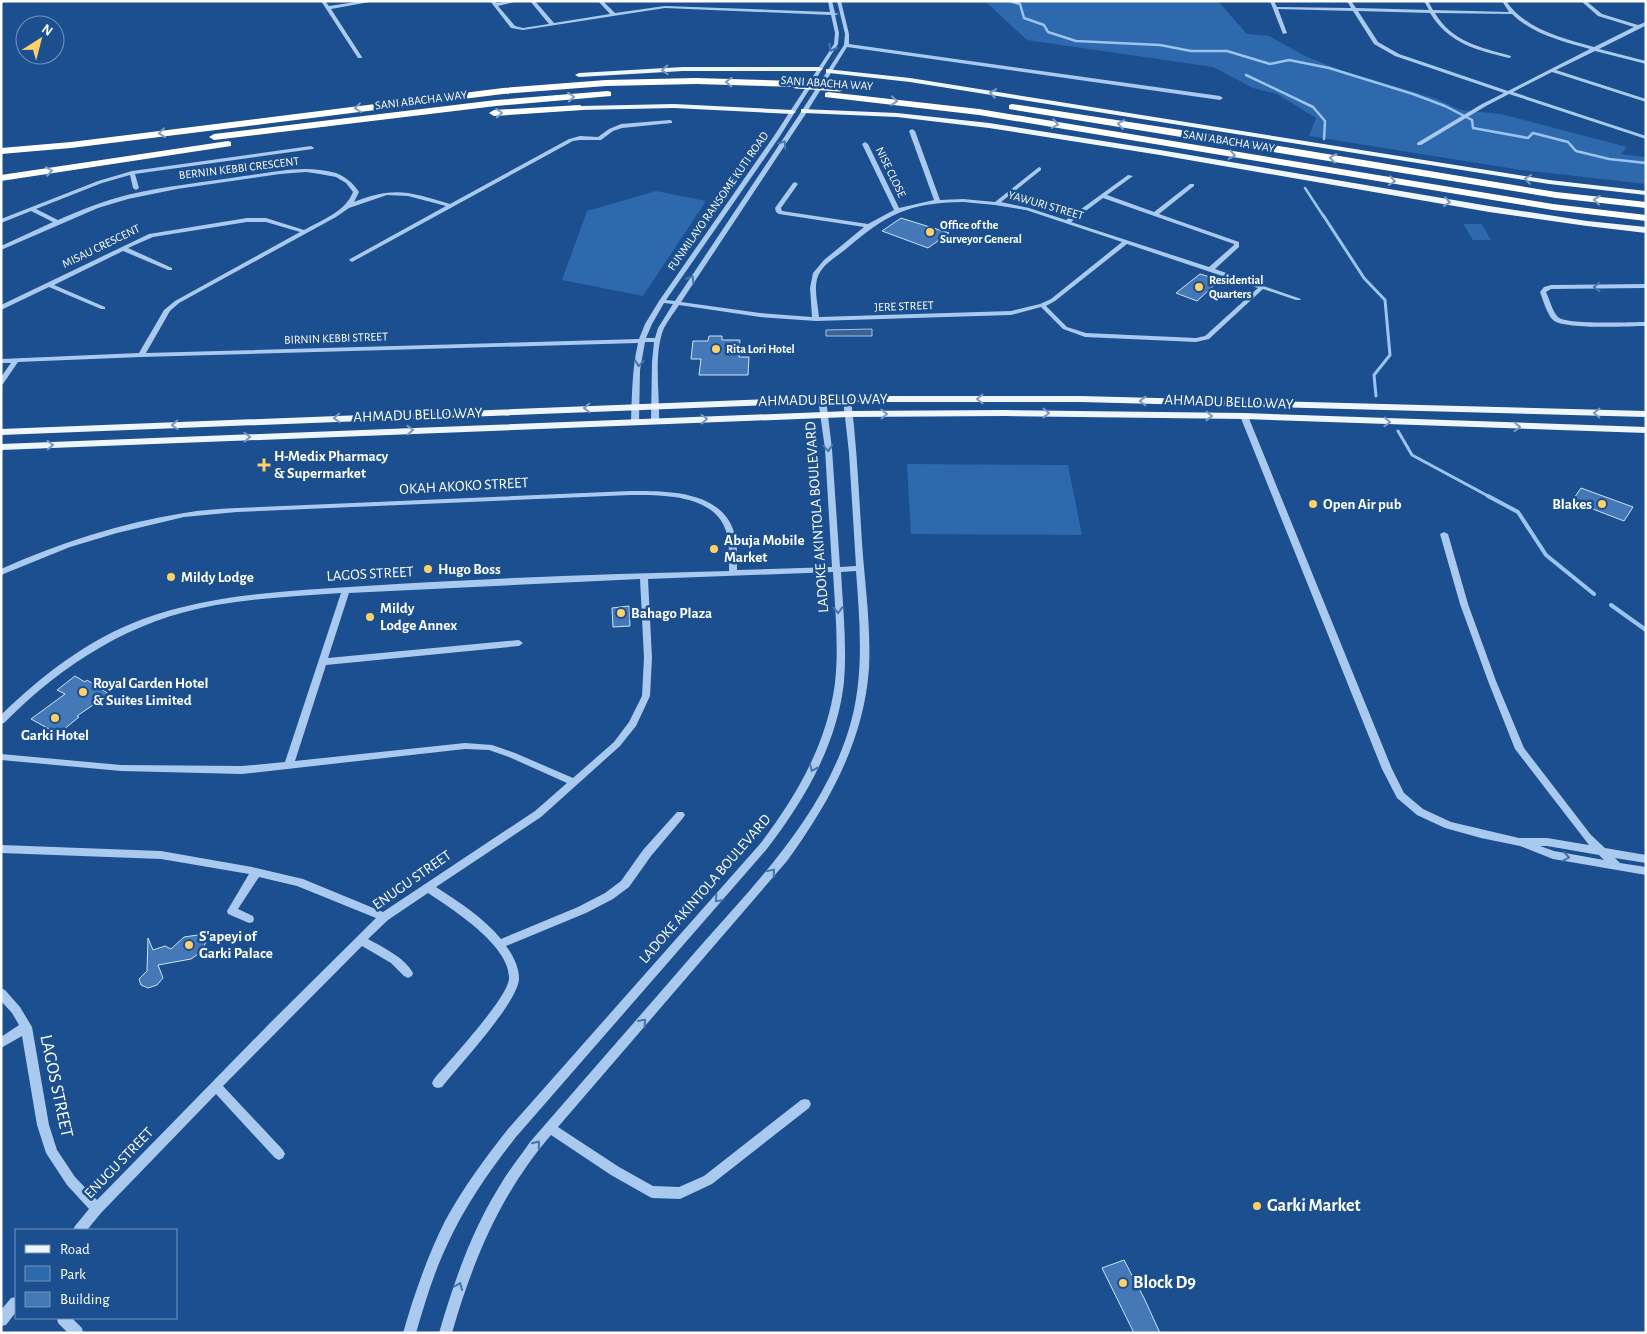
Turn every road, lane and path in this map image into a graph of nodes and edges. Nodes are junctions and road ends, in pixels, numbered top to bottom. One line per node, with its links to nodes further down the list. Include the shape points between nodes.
1 (323, 1): 15 (street)
2 (373, 1): 15 (street)
3 (516, 1): 14 (street)
4 (532, 1): 25 (street)
5 (600, 1): 21 (street)
6 (752, 1): 17 (street)
7 (830, 1): 22 (street, FUNMILAYO RANSOME KUTI ROAD)
8 (839, 1): 23 (street)
9 (1272, 1): 16 (street)
10 (1349, 1): 18 (street)
11 (1426, 1): 19 (street)
12 (1504, 1): 20 (street)
13 (1583, 1): 26 (street, via 1600,15)
14 (493, 3): 25 (street, via 513,27 523,29)
15 (328, 8): 30 (street)
16 (1275, 8): 18 (street); 27 (street)
17 (748, 10): 21 (street, via 665,6); 22 (street)
18 (1354, 10): 19 (street); 40 (street, via 1376,43 1385,50)
19 (1432, 11): 20 (street); 31 (street, via 1452,36)
20 (1513, 13): 29 (street, via 1539,30)
21 (613, 14): 25 (street)
22 (833, 14): 23 (street); 33 (street, FUNMILAYO RANSOME KUTI ROAD, one-way to 33, via 836,44)
23 (842, 15): 28 (street)
24 (1646, 23): 26 (street)
25 (552, 24)
26 (1638, 27): 29 (street)
27 (1285, 33)
28 (846, 45): 34 (street, FUNMILAYO RANSOME KUTI ROAD); 41 (street)
29 (1596, 48): 32 (street); 35 (street)
30 (360, 57)
31 (1509, 57)
32 (1646, 63)
33 (818, 69): 36 (main road, SANI ABACHA WAY, one-way to 36, via 683,69); 50 (street, FUNMILAYO RANSOME KUTI ROAD)
34 (829, 71): 49 (street, FUNMILAYO RANSOME KUTI ROAD); 51 (main road, SANI ABACHA WAY, one-way to 34, via 910,80)
35 (1553, 71): 40 (street); 44 (street)
36 (578, 76): 38 (highway); 39 (highway)
37 (857, 88): 39 (highway, SANI ABACHA WAY, one-way to 39, bridge, via 686,82)
38 (430, 90)
39 (504, 91): 53 (highway, SANI ABACHA WAY, one-way to 53)
40 (1511, 92): 52 (street); 59 (street)
41 (1220, 98)
42 (363, 99): 54 (highway)
43 (969, 100): 46 (highway)
44 (1646, 100)
45 (496, 103): 48 (highway); 56 (highway, SANI ABACHA WAY); 66 (highway, SANI ABACHA WAY, one-way to 66, via 692,90 788,92 979,112)
46 (986, 103)
47 (1006, 106): 58 (highway, SANI ABACHA WAY, one-way to 47)
48 (580, 108): 50 (main road, via 674,106); 64 (highway, one-way to 48, via 474,115)
49 (804, 111): 61 (main road, SANI ABACHA WAY, via 926,118); 104 (street, FUNMILAYO RANSOME KUTI ROAD, one-way to 49)
50 (792, 112): 103 (street, FUNMILAYO RANSOME KUTI ROAD)
51 (1127, 116): 58 (highway); 76 (main road, SANI ABACHA WAY, one-way to 51, via 1549,182)
52 (1467, 116): 63 (street)
53 (289, 117): 54 (highway); 67 (highway, SANI ABACHA WAY, one-way to 67)
54 (190, 122): 60 (highway)
55 (670, 122): 82 (street, via 621,126 599,139 571,140)
56 (324, 124): 64 (highway); 68 (highway, SANI ABACHA WAY)
57 (912, 131): 78 (street)
58 (1208, 137): 80 (highway, SANI ABACHA WAY, one-way to 58, via 1556,196)
59 (1645, 138)
60 (1, 141)
61 (1106, 143): 66 (highway); 91 (main road, SANI ABACHA WAY, one-way to 91, via 1378,192)
62 (865, 144): 84 (street, NISE CLOSE)
63 (1419, 144)
64 (208, 147): 72 (highway, one-way to 64)
65 (311, 148): 70 (street)
66 (1205, 150): 86 (highway, SANI ABACHA WAY, one-way to 86, via 1553,207)
67 (1, 151)
68 (21, 159)
69 (1038, 169): 79 (street)
70 (132, 173): 75 (street); 83 (street)
71 (1130, 176): 77 (street)
72 (1, 178)
73 (796, 184): 90 (street, via 778,208 779,212)
74 (1192, 185): 85 (street)
75 (136, 188)
76 (1646, 193)
77 (1103, 196): 85 (street); 89 (street)
78 (938, 202): 79 (street, YAWURI STREET); 84 (street, YAWURI STREET)
79 (998, 202): 89 (street, YAWURI STREET)
80 (1646, 205)
81 (348, 206): 82 (street, via 392,193); 88 (street, BERNIN KEBBI CRESCENT, via 356,192 344,178 296,171 139,194); 92 (street)
82 (451, 206): 96 (street)
83 (31, 209): 87 (street); 88 (street)
84 (897, 210): 90 (street, YAWURI STREET)
85 (1156, 213): 98 (street, via 1237,243)
86 (1646, 218)
87 (1, 221)
88 (58, 222): 94 (street, BERNIN KEBBI CRESCENT)
89 (1067, 222): 93 (street, YAWURI STREET)
90 (869, 226): 108 (street, YAWURI STREET, via 819,268 813,286)
91 (1646, 230)
92 (305, 232): 95 (street, MISAU CRESCENT, via 266,220 238,221 151,235); 112 (street, via 166,310)
93 (1125, 242): 98 (street, YAWURI STREET); 105 (street, JERE STREET, via 1053,300)
94 (1, 248)
95 (122, 248): 97 (street); 99 (street, MISAU CRESCENT)
96 (352, 260)
97 (170, 269)
98 (1210, 270): 101 (street, YAWURI STREET)
99 (49, 285): 106 (street, MISAU CRESCENT); 107 (street)
100 (1646, 286): 109 (street, one-way to 109, via 1551,287 1543,292 1554,317 1566,323)
101 (1262, 287): 102 (street, YAWURI STREET); 105 (street, via 1213,334 1196,340 1084,335 1065,328)
102 (1298, 299)
103 (662, 301): 104 (street, JERE STREET); 110 (street, FUNMILAYO RANSOME KUTI ROAD)
104 (676, 302): 108 (street, JERE STREET); 111 (street, FUNMILAYO RANSOME KUTI ROAD)
105 (1042, 305): 108 (street, JERE STREET, via 1011,313)
106 (1, 308)
107 (103, 308)
108 (816, 319)
109 (1646, 324)
110 (642, 339): 111 (street, BIRNIN KEBBI STREET); 112 (street, BIRNIN KEBBI STREET); 118 (street, FUNMILAYO RANSOME KUTI ROAD, one-way to 118)
111 (657, 340): 119 (street, FUNMILAYO RANSOME KUTI ROAD)
112 (141, 355): 113 (street, BIRNIN KEBBI STREET)
113 (15, 361): 114 (street); 115 (street)
114 (1, 362)
115 (1, 383)
116 (822, 399): 117 (main road, AHMADU BELLO WAY); 119 (main road, AHMADU BELLO WAY); 122 (street, LADOKE AKINTOLA BOULEVARD)
117 (847, 399): 120 (street); 121 (main road, AHMADU BELLO WAY, one-way to 117, via 1080,399)
118 (636, 406): 119 (main road, AHMADU BELLO WAY); 125 (street, FUNMILAYO RANSOME KUTI ROAD); 127 (main road, AHMADU BELLO WAY, one-way to 127)
119 (656, 406): 124 (street, FUNMILAYO RANSOME KUTI ROAD)
120 (849, 414): 122 (main road, AHMADU BELLO WAY); 123 (main road, AHMADU BELLO WAY, one-way to 123, via 1005,412); 130 (street)
121 (1646, 414)
122 (825, 415): 124 (main road, AHMADU BELLO WAY, one-way to 122); 131 (street, LADOKE AKINTOLA BOULEVARD, one-way to 131)
123 (1244, 416): 126 (main road, AHMADU BELLO WAY, one-way to 126); 143 (street, via 1400,796 1420,812 1448,825)
124 (655, 421): 125 (main road, AHMADU BELLO WAY)
125 (635, 422): 128 (main road, AHMADU BELLO WAY, one-way to 125)
126 (1646, 430)
127 (1, 432)
128 (1, 447)
129 (1444, 534): 145 (street, via 1467,612 1520,749)
130 (860, 568): 131 (street, LAGOS STREET); 162 (street, one-way to 130, via 783,858 804,831 838,773 858,717 863,684)
131 (837, 569): 133 (street, LAGOS STREET); 170 (street, LADOKE AKINTOLA BOULEVARD, one-way to 170, via 839,683 832,715 801,794 763,847 512,1133 476,1180 449,1226 421,1292)
132 (1, 572): 133 (street, OKAH AKOKO STREET, via 42,554 99,536 184,515 238,510 669,493 691,498 722,516 730,530)
133 (733, 573): 134 (street, LAGOS STREET)
134 (644, 577): 135 (street, LAGOS STREET); 141 (street, ENUGU STREET, via 648,658 646,696 633,724 617,744)
135 (346, 590): 137 (street); 138 (street, LAGOS STREET, via 223,600 145,622 103,642 47,677)
136 (519, 643): 137 (street)
137 (323, 662): 140 (street)
138 (1, 721)
139 (1, 757): 140 (street, via 181,770 242,770)
140 (290, 765): 141 (street, via 465,746 489,747)
141 (573, 782): 150 (street, ENUGU STREET, via 538,814)
142 (680, 815): 154 (street, via 625,884 610,896)
143 (1520, 842): 145 (street, via 1547,842); 147 (street, one-way to 147, via 1553,855)
144 (1, 850): 149 (street, via 161,855)
145 (1602, 852): 146 (street); 147 (street)
146 (1646, 860)
147 (1616, 865): 148 (street)
148 (1646, 871)
149 (256, 872): 151 (street, via 299,882); 152 (street, via 232,912)
150 (428, 887): 151 (street, ENUGU STREET); 154 (street, via 477,921)
151 (384, 917): 153 (street, ENUGU STREET)
152 (249, 919)
153 (362, 940): 155 (street, via 395,960); 160 (street, ENUGU STREET)
154 (500, 944): 159 (street, via 512,967 514,979 510,989 499,1009)
155 (408, 974)
156 (1, 994): 157 (street, LAGOS STREET)
157 (26, 1027): 158 (street); 164 (street, LAGOS STREET, via 43,1125 52,1153 71,1181)
158 (1, 1043)
159 (438, 1082)
160 (216, 1086): 163 (street); 164 (street, ENUGU STREET)
161 (804, 1104): 162 (street, via 708,1180 680,1193 652,1192)
162 (550, 1128): 171 (street, one-way to 162, via 481,1233 504,1190)
163 (279, 1154)
164 (97, 1209): 165 (street, ENUGU STREET)
165 (79, 1229)
166 (15, 1304): 168 (street)
167 (64, 1319): 169 (street)
168 (1, 1320)
169 (77, 1333)
170 (409, 1333)
171 (444, 1333)

